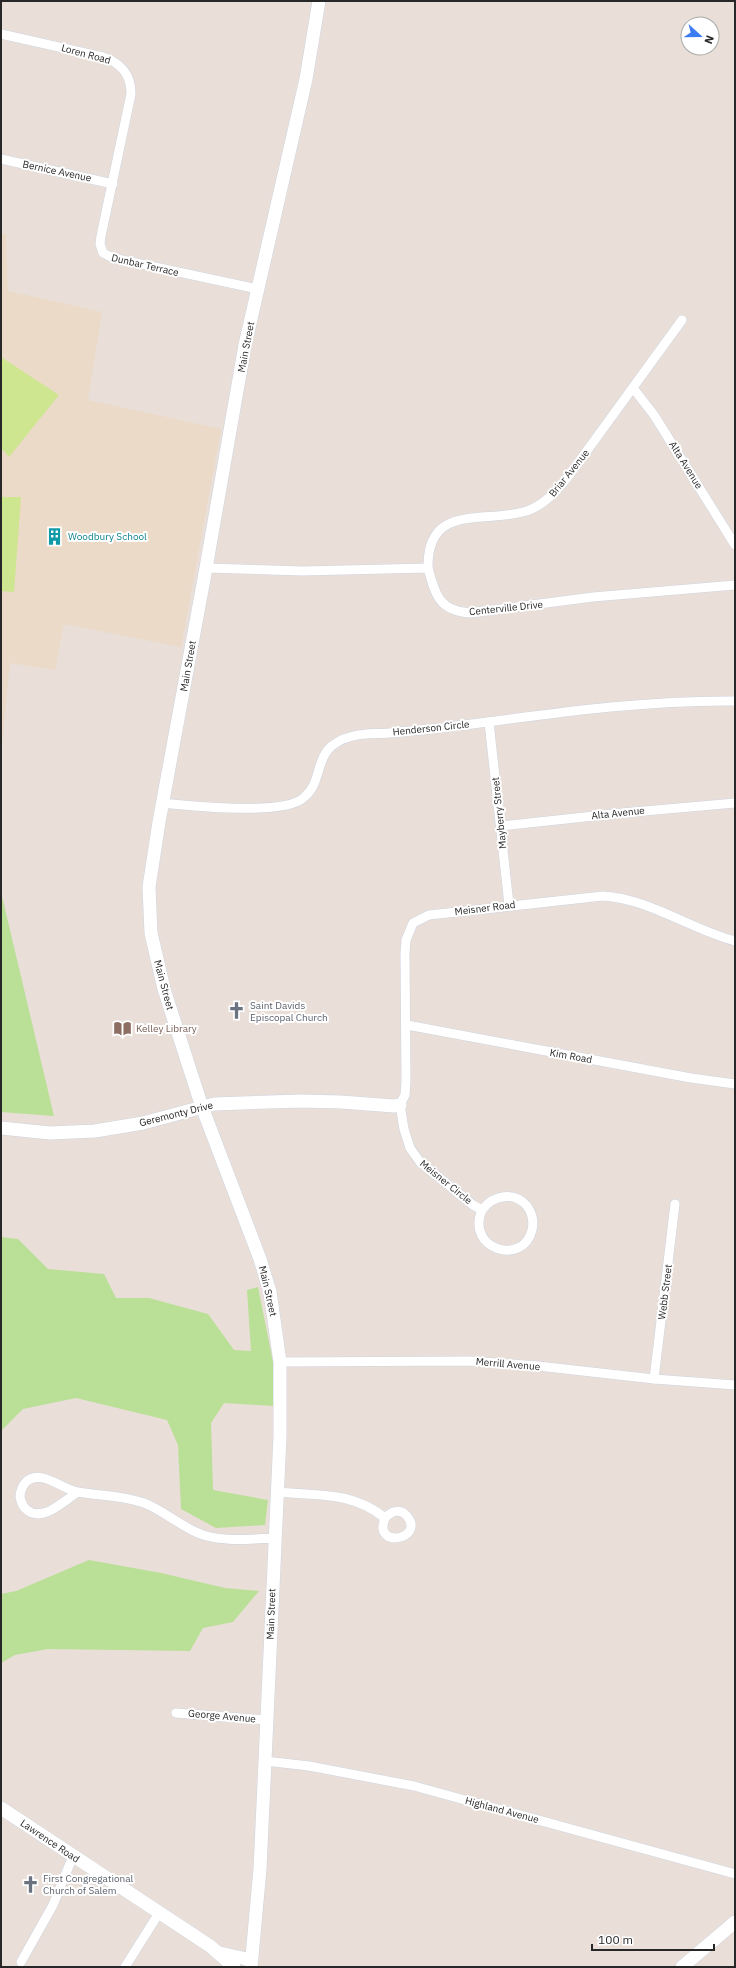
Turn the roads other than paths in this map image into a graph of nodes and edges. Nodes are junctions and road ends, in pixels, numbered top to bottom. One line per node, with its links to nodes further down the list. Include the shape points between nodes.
1 (318, 1): 5 (main road, Main Street, via 306,80)
2 (1, 34): 4 (street, Loren Road, via 103,56 124,70 130,80 131,94)
3 (1, 159): 4 (street, Bernice Avenue)
4 (113, 184): 5 (street, Dunbar Terrace, via 100,241 104,255)
5 (258, 289): 9 (main road, Main Street, via 245,345)
6 (682, 320): 7 (street, Briar Avenue)
7 (633, 388): 8 (street, Alta Avenue, via 654,414); 10 (street, Briar Avenue, via 564,482 548,499 524,512 466,518 443,527 431,540)
8 (735, 545)
9 (206, 568): 10 (street, via 303,571); 14 (main road, Main Street)
10 (428, 568): 11 (street, Centerville Drive, via 433,587 441,602 453,611 470,613 593,597)
11 (735, 585)
12 (735, 701): 13 (street, Henderson Circle, via 650,703)
13 (489, 722): 14 (street, Henderson Circle, via 354,736 336,741 322,755 310,791 294,804 237,808); 16 (street, Mayberry Street)
14 (162, 803): 22 (main road, Main Street, via 149,887 151,933 164,989)
15 (735, 803): 16 (street, Alta Avenue)
16 (501, 826): 17 (street, Mayberry Street)
17 (509, 905): 18 (street, Meisner Road, via 593,896 621,898 640,903); 19 (street, Meisner Road, via 429,915 413,923 406,940 405,953)
18 (735, 941)
19 (407, 1025): 20 (street, Kim Road, via 679,1076); 21 (street, Meisner Road, via 406,1088)
20 (735, 1084)
21 (400, 1105): 22 (main road, Geremonty Drive, via 301,1101 214,1104); 25 (street, Meisner Circle, via 407,1140 415,1156 460,1195)
22 (202, 1107): 23 (main road, Geremonty Drive, via 143,1123 95,1131 50,1133); 26 (main road, Main Street, via 260,1259 270,1292)
23 (1, 1128)
24 (676, 1204): 27 (street, Webb Street)
25 (482, 1210): 25 (street, Meisner Circle, via 495,1199 506,1196 518,1199 532,1216 532,1228 528,1239 519,1247 508,1250 491,1246 480,1233 479,1221)
26 (280, 1362): 27 (street, Merrill Avenue, via 471,1361); 30 (main road, Main Street)
27 (654, 1379): 28 (street, Merrill Avenue)
28 (735, 1385)
29 (78, 1492): 29 (street, via 40,1514 27,1510 20,1497 25,1484 37,1477); 32 (street, via 116,1495 144,1503 191,1530 214,1537)
30 (278, 1492): 31 (street, via 350,1498 368,1505); 32 (main road, Main Street)
31 (385, 1518)
32 (275, 1538): 34 (main road, Main Street)
33 (176, 1713): 34 (street, George Avenue)
34 (267, 1720): 35 (main road, Main Street)
35 (265, 1760): 38 (street, Highland Avenue, via 414,1786); 43 (main road, Main Street, via 258,1892)
36 (1, 1808): 37 (main road, Lawrence Road)
37 (73, 1856): 39 (main road, Lawrence Road); 42 (street, via 53,1905)
38 (735, 1874)
39 (159, 1913): 41 (main road, Lawrence Road); 44 (street)
40 (735, 1922): 46 (main road)
41 (220, 1953): 43 (main road, Lawrence Road); 45 (main road, Lawrence Road)
42 (21, 1962)
43 (251, 1963)
44 (125, 1967)
45 (234, 1967)
46 (682, 1967)

